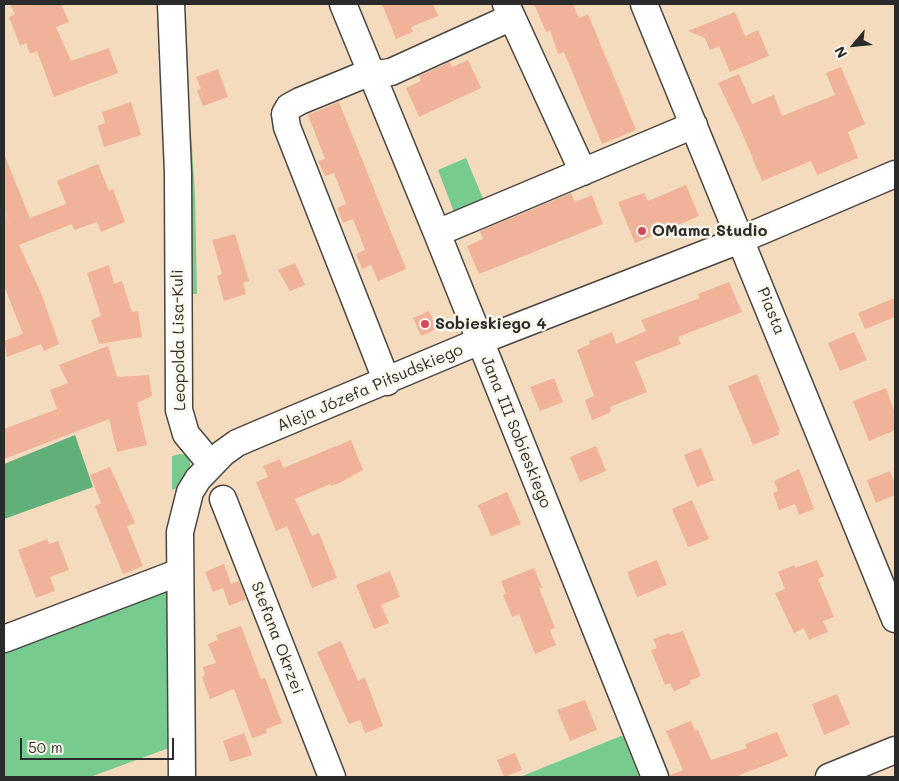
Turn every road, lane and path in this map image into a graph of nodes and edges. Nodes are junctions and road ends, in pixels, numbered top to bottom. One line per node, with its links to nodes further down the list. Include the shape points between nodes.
1 (170, 4): 13 (street, Leopolda Lisa-Kuli, via 178,173 179,410 186,434)
2 (343, 4): 5 (street, Jana III Sobieskiego)
3 (644, 4): 6 (street, Piasta)
4 (509, 10): 5 (street, via 391,72); 7 (street)
5 (372, 76): 9 (street, Jana III Sobieskiego); 12 (street, via 361,76 300,101 289,107 285,114 287,127)
6 (694, 125): 7 (street); 10 (street, Piasta)
7 (584, 172): 9 (street)
8 (895, 174): 10 (street, Aleja Józefa Piłsudskiego)
9 (437, 233): 11 (street, Jana III Sobieskiego)
10 (740, 240): 11 (street, Aleja Józefa Piłsudskiego); 16 (street, Piasta)
11 (480, 342): 12 (street, Aleja Józefa Piłsudskiego); 21 (street, Jana III Sobieskiego)
12 (387, 382): 13 (street, Aleja Józefa Piłsudskiego, via 237,444)
13 (211, 464): 15 (street, via 190,492 180,532)
14 (223, 499): 20 (street, Stefana Okrzei)
15 (180, 572): 17 (street); 19 (street)
16 (895, 619)
17 (4, 639)
18 (895, 750): 22 (street)
19 (182, 777)
20 (332, 777)
21 (655, 777)
22 (829, 777)

